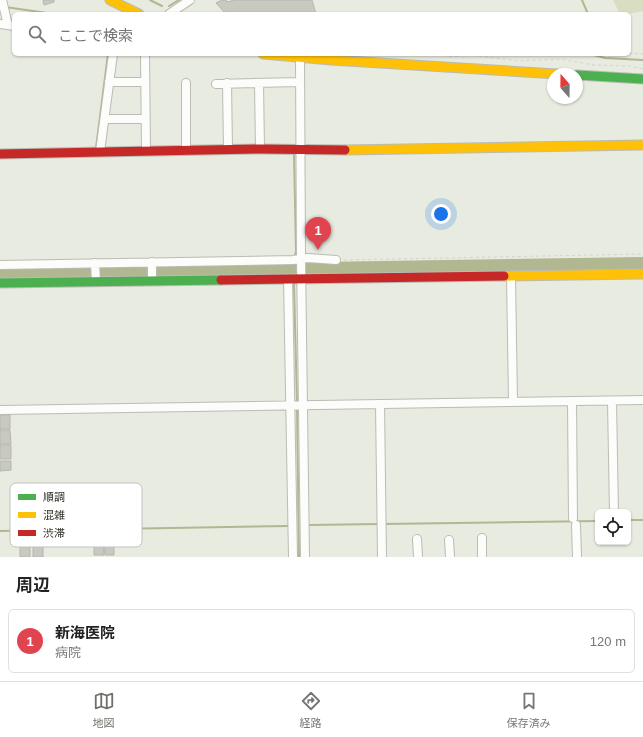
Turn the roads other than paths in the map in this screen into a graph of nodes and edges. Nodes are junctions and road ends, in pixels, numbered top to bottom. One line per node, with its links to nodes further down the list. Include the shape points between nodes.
1 (110, 0): 4 (street)
2 (190, 0): 5 (street)
3 (3, 4): 6 (street)
4 (135, 12)
5 (172, 12)
6 (7, 25)
7 (113, 56): 14 (street)
8 (145, 56): 15 (street)
9 (282, 56): 10 (street)
10 (300, 58): 11 (street); 16 (street)
11 (547, 73)
12 (583, 75): 13 (street)
13 (643, 79)
14 (109, 82): 15 (street); 21 (street)
15 (145, 82): 22 (street)
16 (300, 82): 18 (street); 29 (street)
17 (227, 83): 18 (street); 20 (street); 24 (street)
18 (259, 83): 25 (street)
19 (186, 84): 27 (street)
20 (216, 84)
21 (104, 119): 22 (street); 28 (street)
22 (146, 119): 26 (street)
23 (643, 145): 29 (street)
24 (228, 149): 25 (street); 27 (street)
25 (260, 149): 29 (street)
26 (146, 151): 27 (street); 28 (street)
27 (186, 151)
28 (97, 152): 30 (street)
29 (300, 153): 31 (street)
30 (0, 154)
31 (301, 260): 32 (street); 34 (street); 37 (street)
32 (336, 260)
33 (95, 264): 34 (street); 35 (street); 40 (street)
34 (152, 264): 39 (street)
35 (0, 265)
36 (643, 274): 38 (street)
37 (302, 276): 38 (street); 41 (street); 47 (street)
38 (511, 276): 43 (street)
39 (152, 278): 40 (street); 41 (street)
40 (96, 279): 42 (street)
41 (288, 279): 47 (street)
42 (0, 283)
43 (513, 400): 45 (street); 48 (street)
44 (643, 400): 46 (street)
45 (572, 401): 46 (street); 60 (street)
46 (612, 401): 50 (street)
47 (295, 404): 48 (street); 49 (street); 54 (street); 55 (street)
48 (380, 404): 56 (street)
49 (0, 410)
50 (614, 509)
51 (482, 538): 59 (street)
52 (417, 539): 57 (street)
53 (449, 540): 58 (street)
54 (293, 557)
55 (305, 557)
56 (382, 557)
57 (418, 557)
58 (450, 557)
59 (482, 557)
60 (577, 557)

